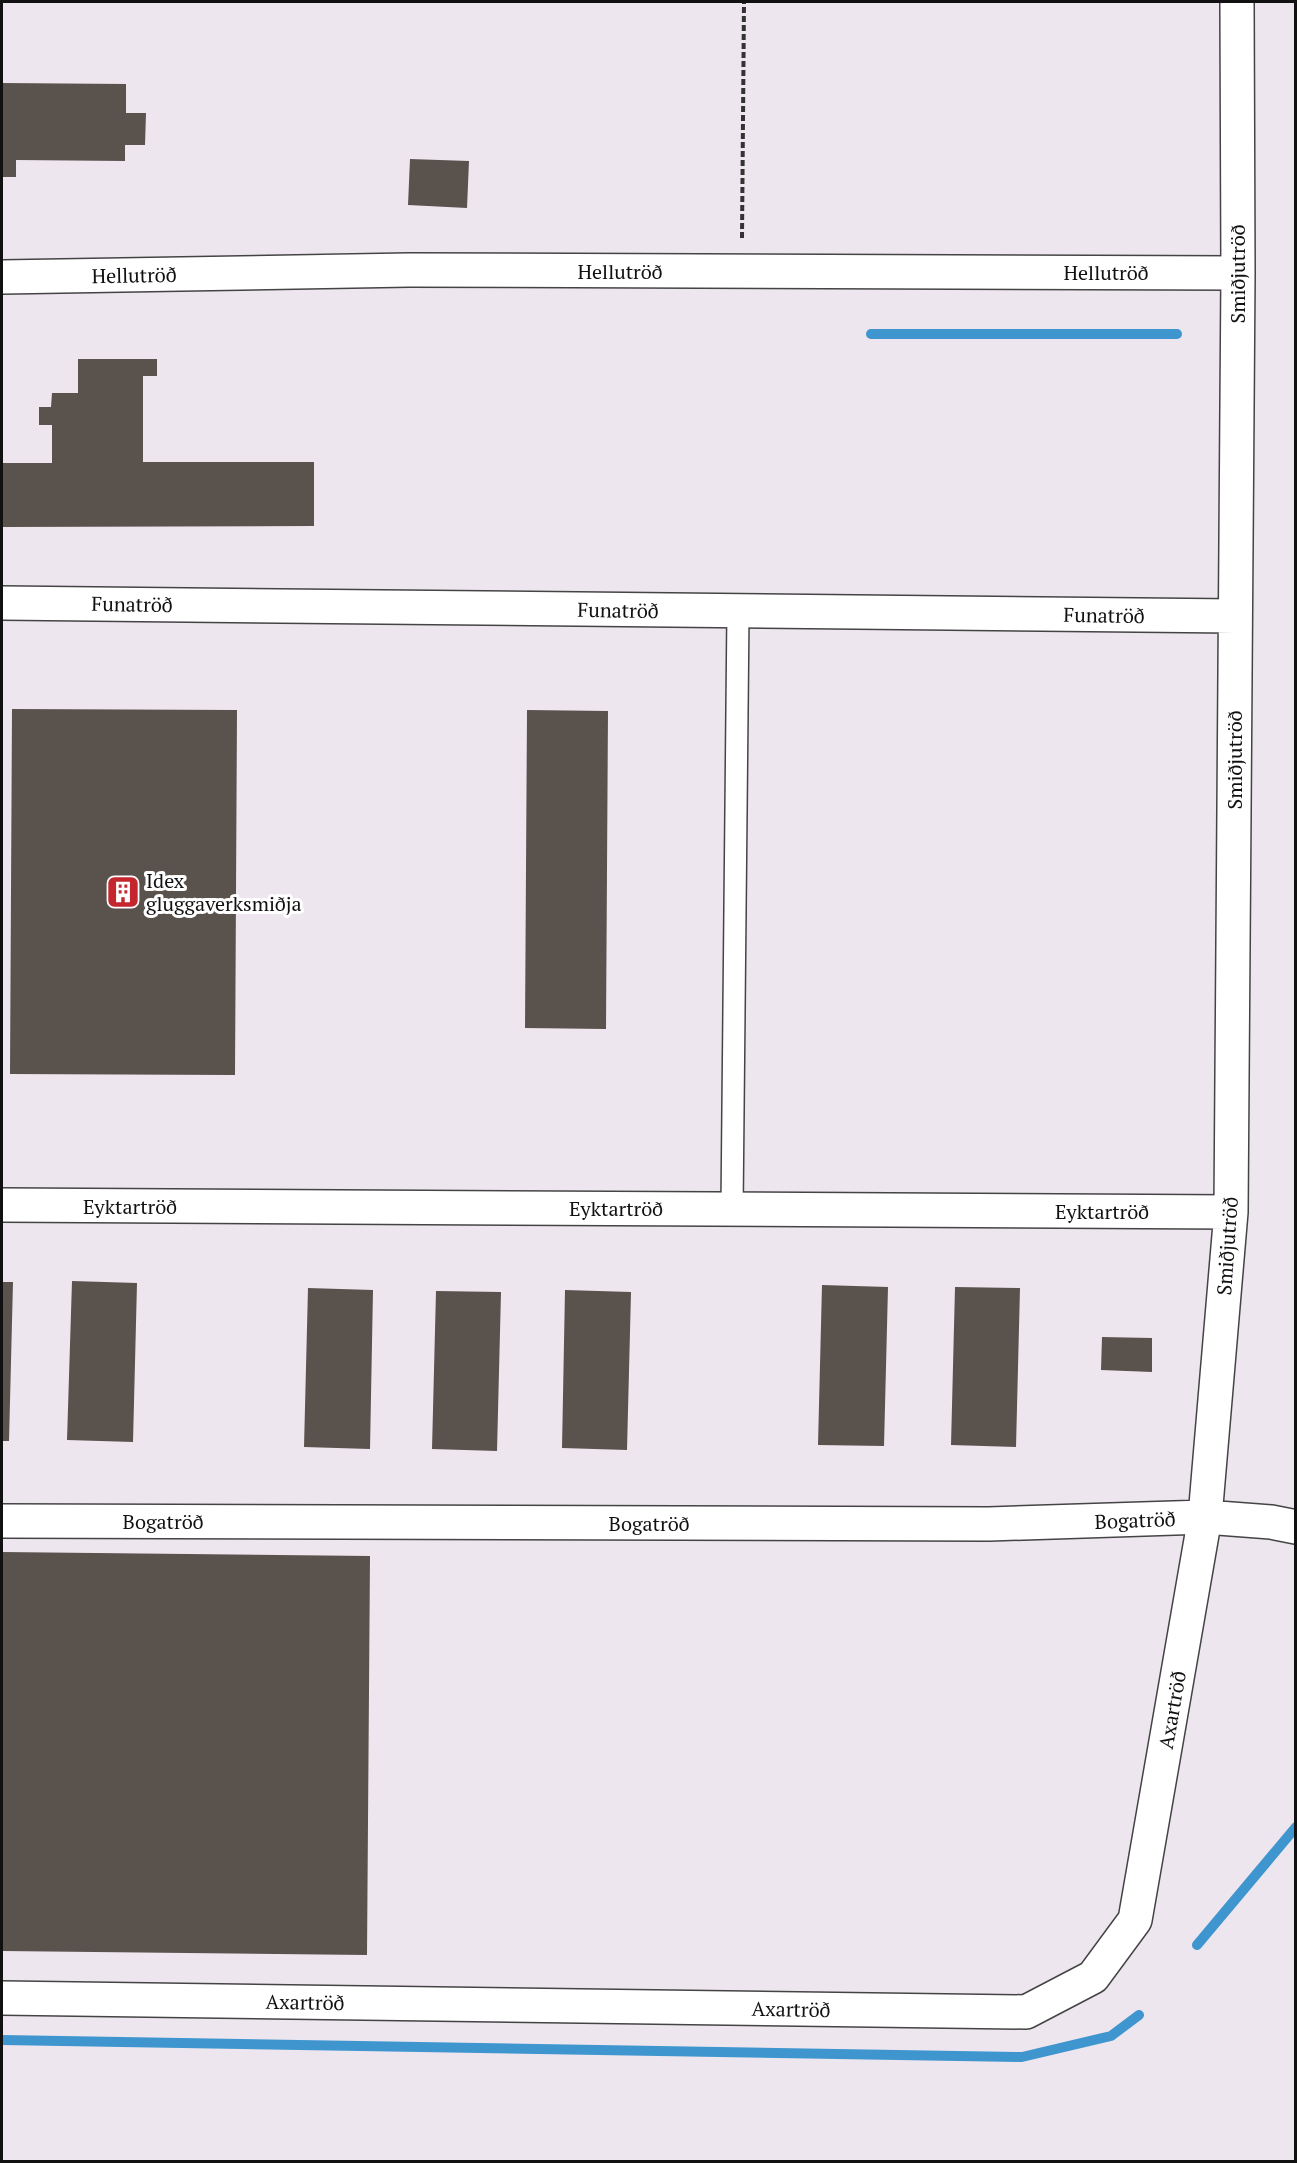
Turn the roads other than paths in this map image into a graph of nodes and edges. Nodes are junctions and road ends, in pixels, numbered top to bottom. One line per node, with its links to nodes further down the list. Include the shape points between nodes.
1 (1238, 2): 2 (street, Smiðjutröð)
2 (1238, 273): 3 (street, Hellutröð, via 409,270); 6 (street, Smiðjutröð)
3 (2, 277)
4 (2, 603): 5 (street, Funatröð)
5 (738, 611): 6 (street, Funatröð); 8 (lane)
6 (1235, 616): 9 (street, Smiðjutröð)
7 (2, 1205): 8 (street, Eyktartröð)
8 (732, 1209): 9 (street, Eyktartröð)
9 (1231, 1212): 10 (street, Smiðjutröð)
10 (1205, 1517): 11 (street, Bogatröð, via 989,1524); 12 (street, Bogatröð); 13 (street, Axartröð, via 1135,1920 1093,1977 1026,2012)
11 (2, 1521)
12 (1296, 1527)
13 (2, 1998)

